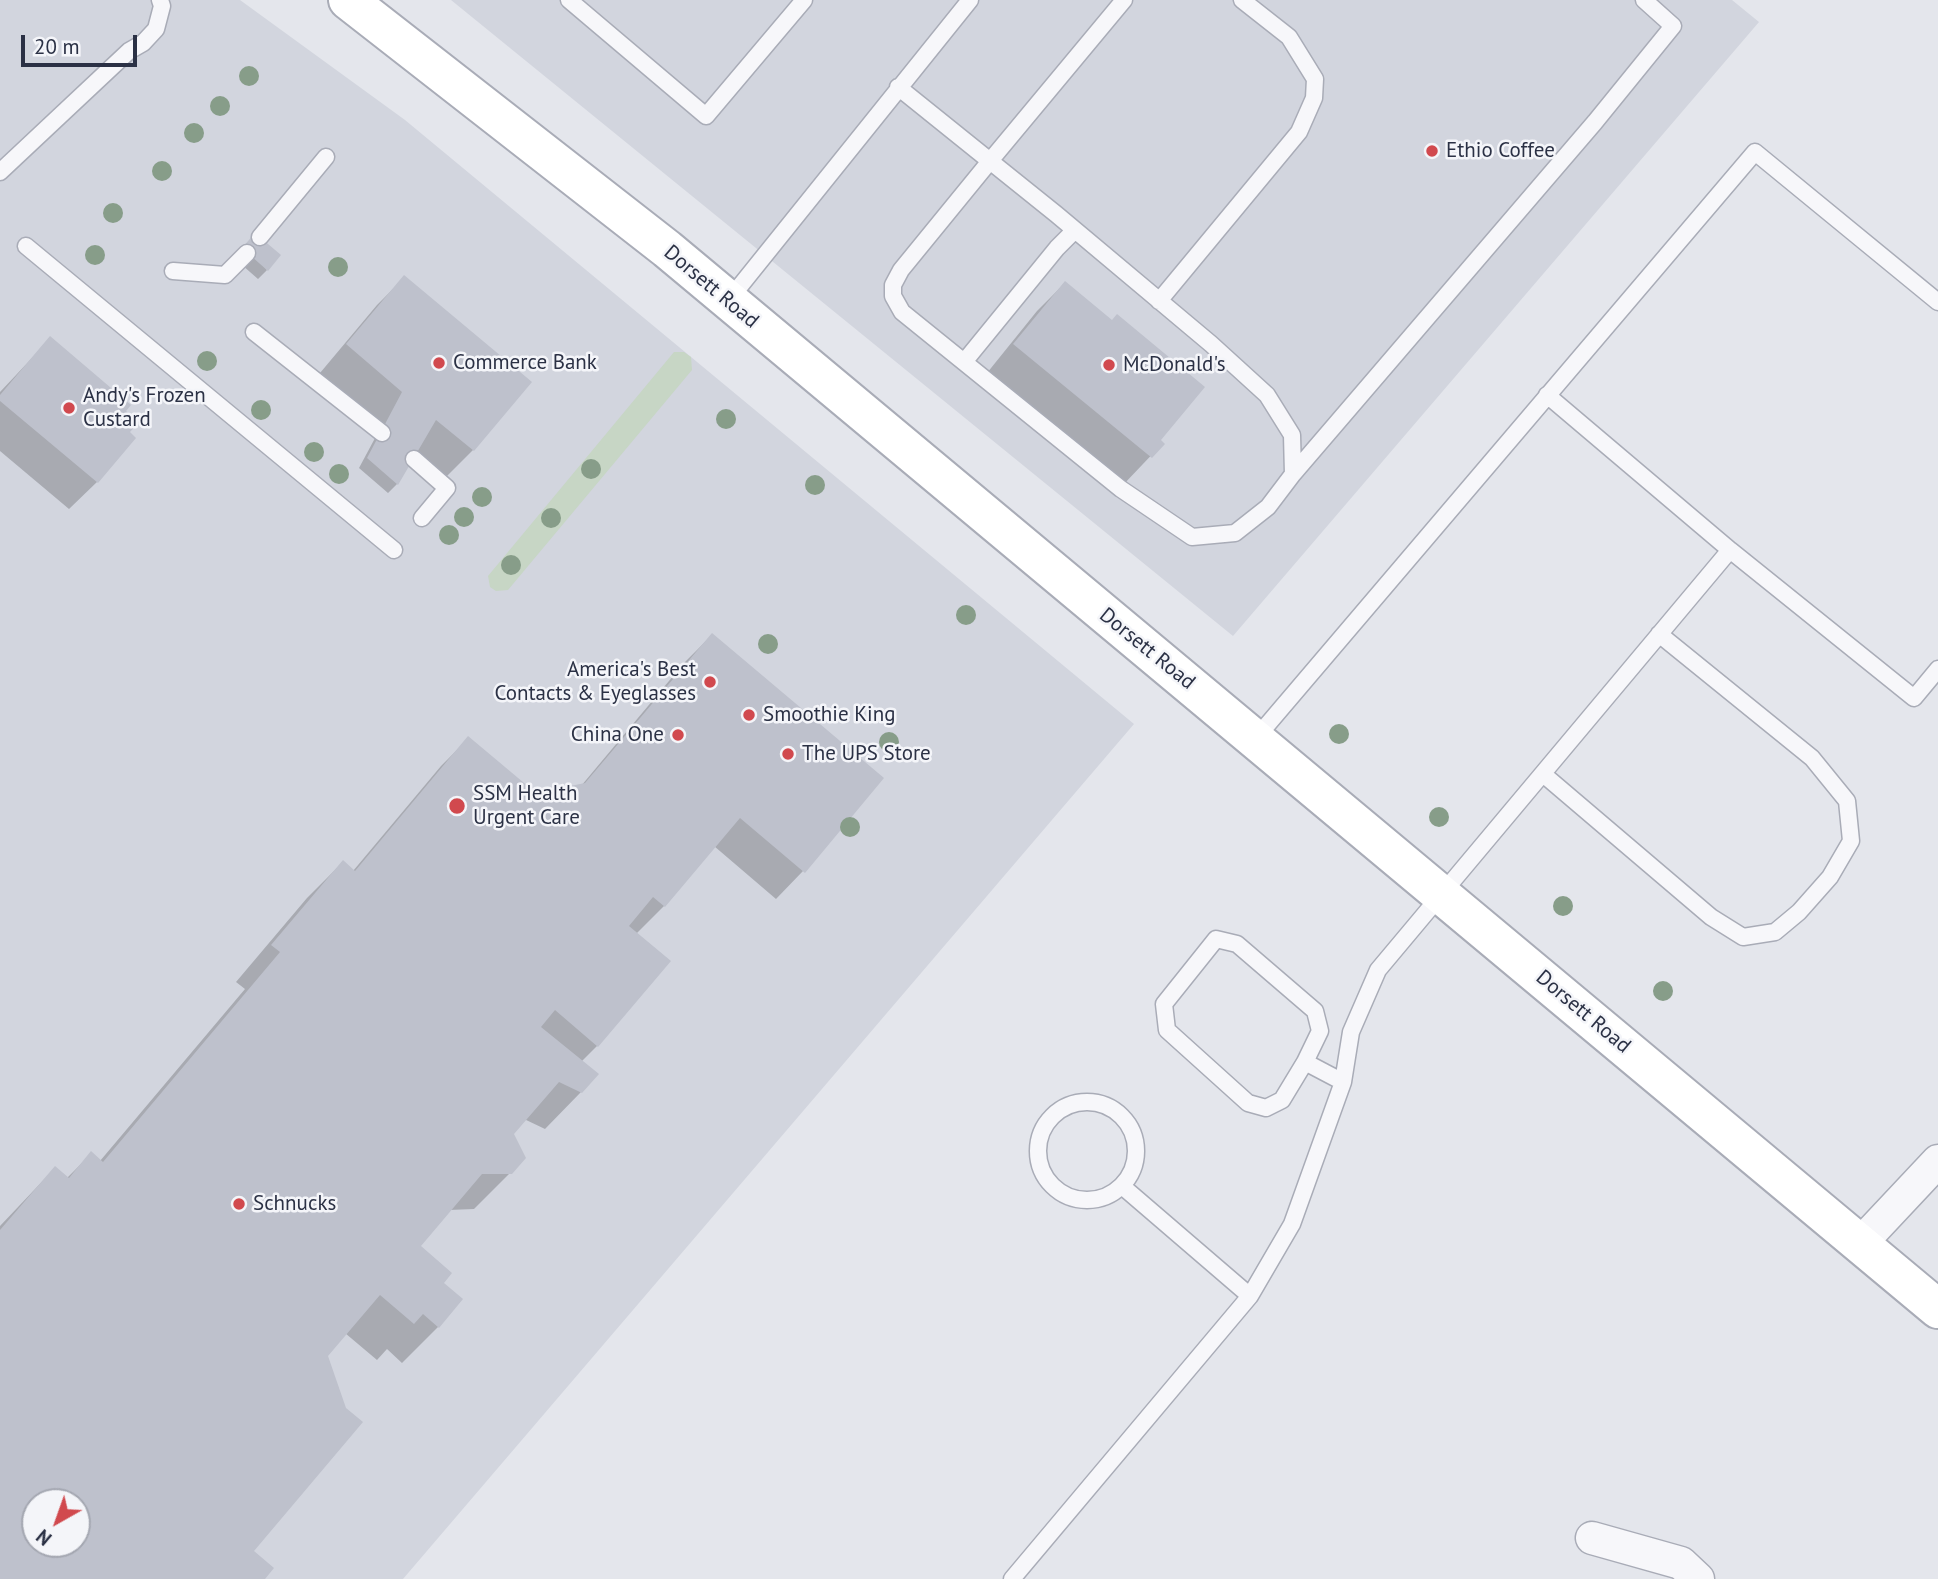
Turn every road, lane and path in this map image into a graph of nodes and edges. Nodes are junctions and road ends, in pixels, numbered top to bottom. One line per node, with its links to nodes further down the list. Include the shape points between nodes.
1 (160, 0): 12 (lane, via 156,29)
2 (348, 0): 18 (main road, Dorsett Road)
3 (569, 0): 4 (lane, via 706,116)
4 (804, 0)
5 (970, 0): 9 (lane)
6 (1124, 0): 11 (lane)
7 (1242, 0): 19 (lane, via 1289,37 1315,79 1314,98 1299,132)
8 (1644, 0): 26 (lane, via 1673,26)
9 (898, 87): 11 (lane); 18 (lane)
10 (326, 158): 14 (lane)
11 (990, 161): 13 (lane); 22 (lane, via 893,285 902,312)
12 (0, 172)
13 (1075, 230): 19 (lane); 22 (lane)
14 (260, 237)
15 (26, 246): 28 (lane)
16 (247, 253): 17 (lane, via 225,275)
17 (173, 271)
18 (728, 301): 32 (main road, Dorsett Road)
19 (1159, 301): 26 (lane, via 1267,395 1292,435)
20 (1938, 302): 23 (lane, via 1755,152)
21 (254, 332): 24 (lane)
22 (964, 362): 26 (lane, via 1121,489 1192,537 1235,533 1268,507)
23 (1547, 395): 29 (lane); 32 (lane)
24 (382, 433)
25 (414, 459): 27 (lane, via 447,488)
26 (1293, 474)
27 (422, 518)
28 (394, 550)
29 (1730, 550): 30 (lane); 31 (lane, via 1914,698)
30 (1659, 635): 33 (lane); 33 (lane, via 1812,758 1847,801 1851,841 1830,877 1775,932 1743,937 1711,917)
31 (1938, 669)
32 (1256, 738): 34 (main road, Dorsett Road)
33 (1543, 774): 34 (lane)
34 (1440, 893): 36 (lane, via 1378,970 1350,1032); 39 (main road, Dorsett Road)
35 (1306, 1062): 35 (lane, via 1320,1031 1315,1012 1237,944 1216,939 1164,1004 1167,1030 1248,1103 1266,1108 1282,1100); 36 (lane)
36 (1343, 1083): 40 (lane, via 1292,1224)
37 (1938, 1161): 39 (street)
38 (1122, 1186): 38 (lane, via 1095,1200 1065,1195 1052,1186 1038,1158 1038,1142 1055,1113 1085,1102 1117,1112 1135,1139 1136,1156); 40 (lane)
39 (1860, 1244): 41 (main road, Dorsett Road)
40 (1250, 1296): 43 (lane)
41 (1938, 1309)
42 (1592, 1538): 44 (street, via 1681,1563)
43 (1012, 1579)
44 (1698, 1579)

